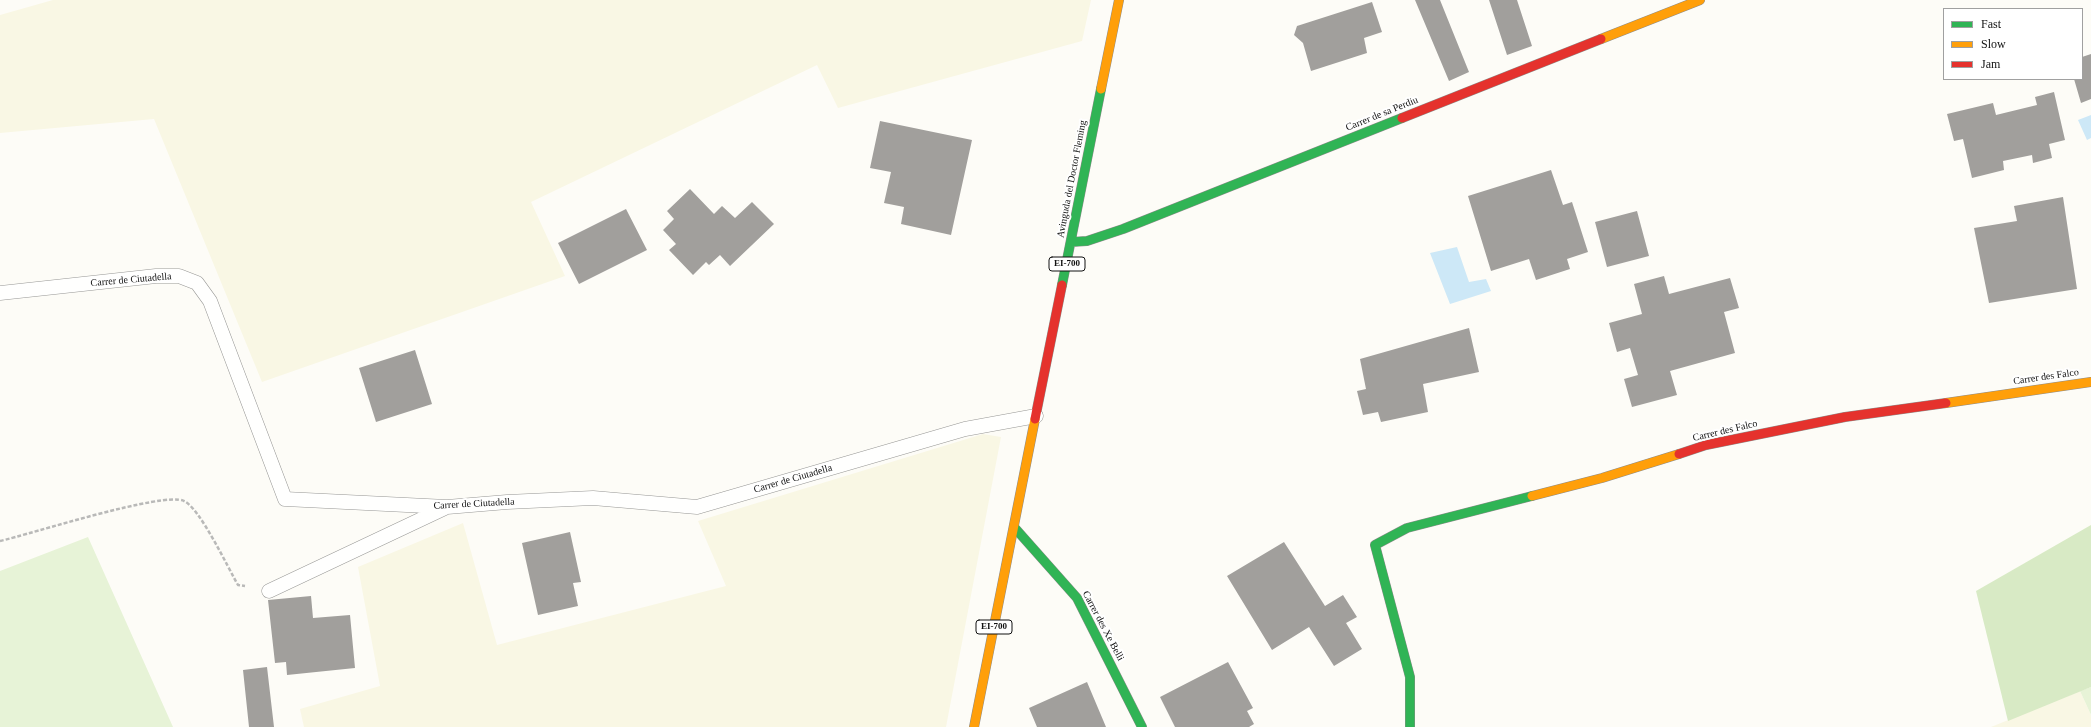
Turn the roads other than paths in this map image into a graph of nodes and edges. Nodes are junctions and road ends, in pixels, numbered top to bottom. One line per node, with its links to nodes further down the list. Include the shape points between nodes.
1 (1120, 0): 3 (street, Avinguda del Doctor Fleming / EI-700)
2 (1700, 0): 3 (street, Carrer de sa Perdiu, via 1124,229 1087,241)
3 (1071, 242): 6 (street, Avinguda del Doctor Fleming / EI-700)
4 (0, 293): 7 (lane, Carrer de Ciutadella, via 156,276 179,276 197,283 210,301 285,499)
5 (2091, 382): 12 (street, Carrer des Falco, via 1845,417 1706,445 1602,478 1408,528 1375,544 1410,677)
6 (1036, 416): 7 (lane, Carrer de Ciutadella, via 965,429 697,508 593,498); 8 (street, Avinguda del Doctor Fleming / EI-700)
7 (447, 508): 9 (lane)
8 (1014, 527): 10 (street, EI-700); 11 (street, Carrer des Xe Belli, via 1077,598)
9 (269, 591)
10 (974, 727)
11 (1142, 727)
12 (1410, 727)

